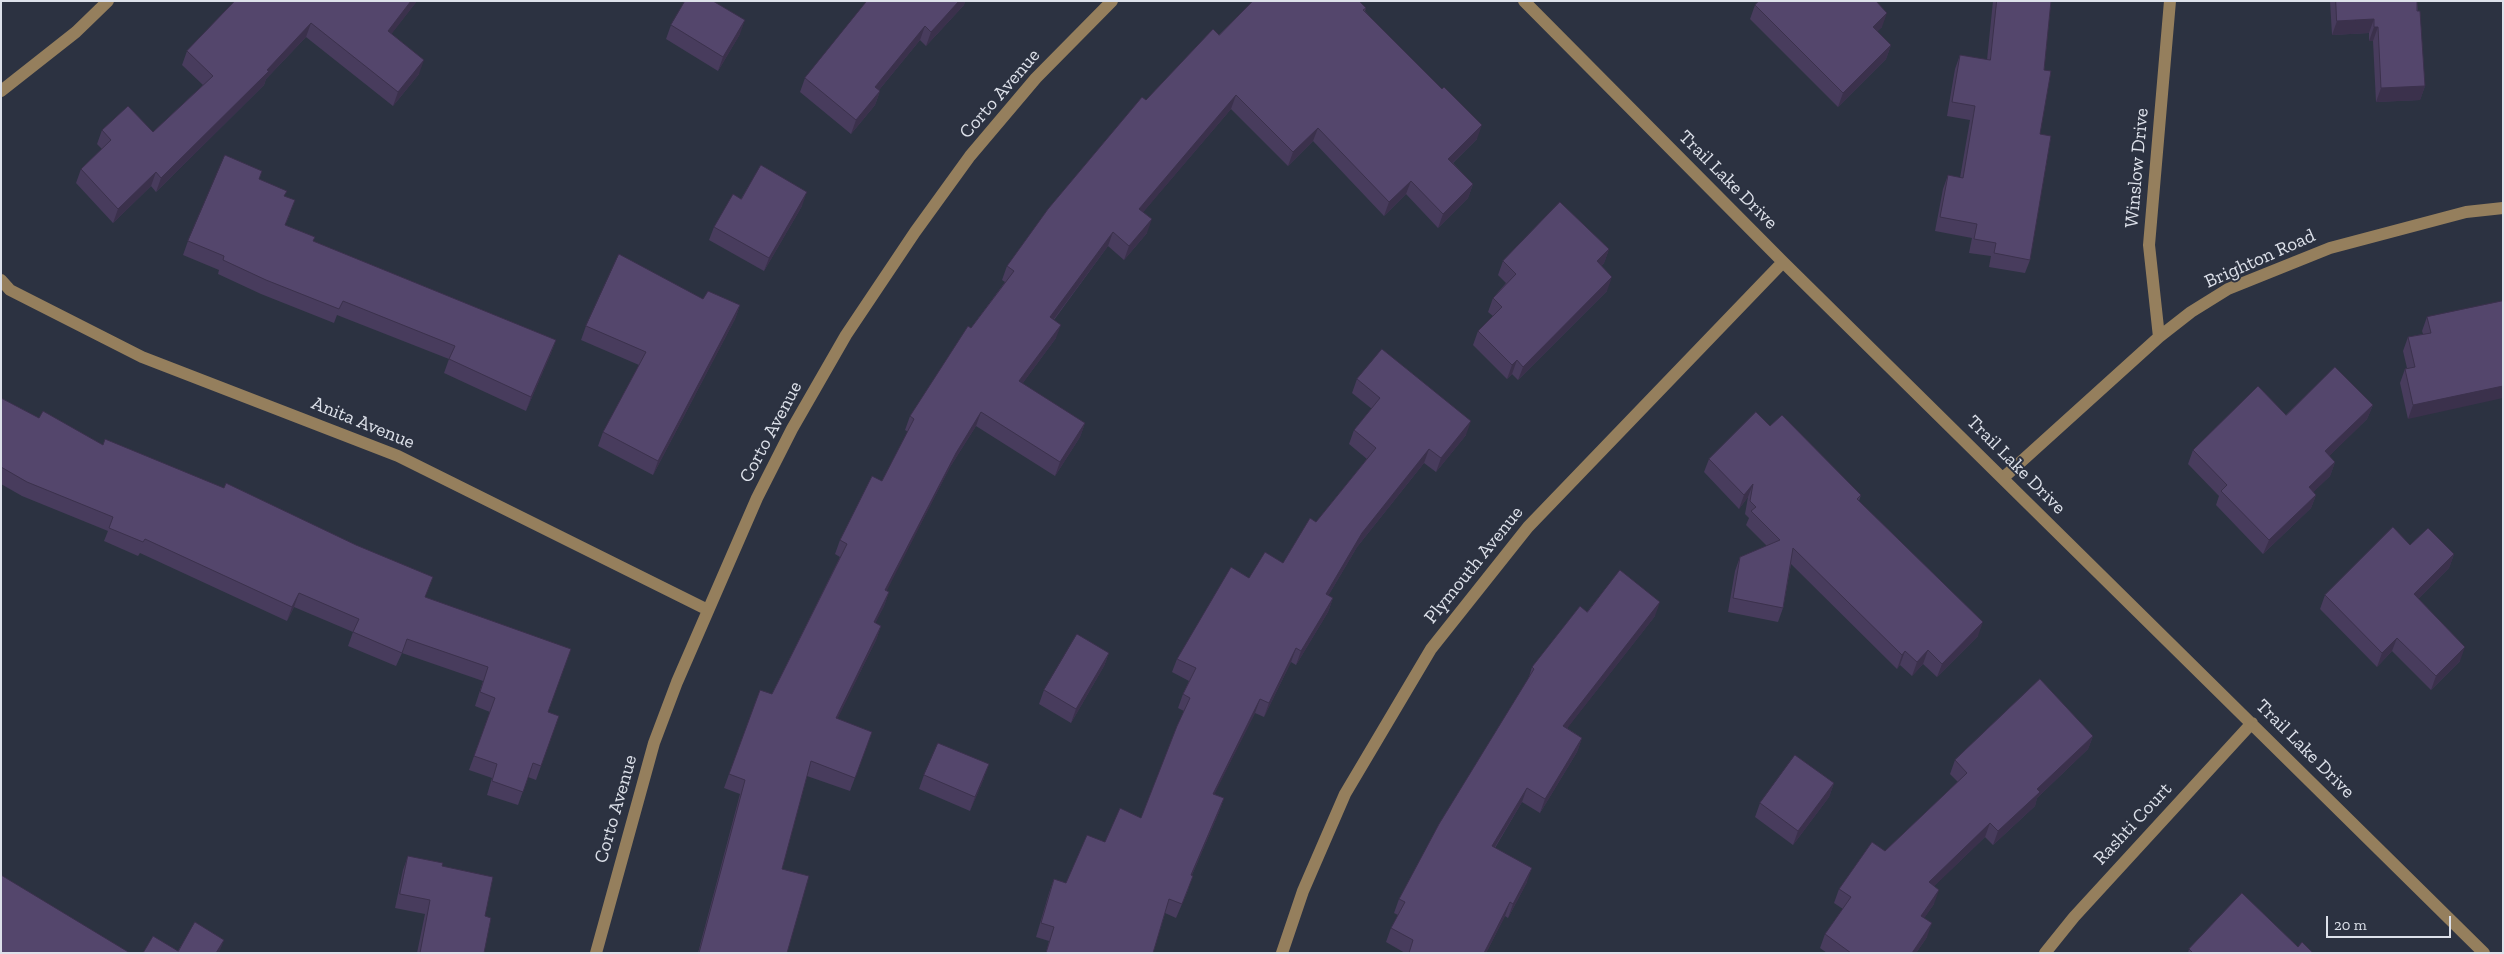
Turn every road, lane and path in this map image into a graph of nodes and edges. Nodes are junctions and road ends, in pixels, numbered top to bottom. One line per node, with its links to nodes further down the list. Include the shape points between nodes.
1 (108, 1): 5 (street, via 76,32)
2 (1112, 1): 11 (street, Corto Avenue, via 1036,78 970,156 915,232 857,320 792,429 756,498)
3 (1524, 1): 7 (street, Trail Lake Drive)
4 (2170, 1): 9 (street, Winslow Drive, via 2149,245)
5 (1, 91)
6 (2503, 208): 9 (street, Brighton Road, via 2466,212 2330,248 2228,289 2191,312)
7 (1783, 262): 10 (street, Trail Lake Drive); 14 (street, Plymouth Avenue, via 1528,527 1431,649 1345,794 1303,891)
8 (1, 280): 11 (street, Anita Avenue, via 10,290 142,357 398,456)
9 (2159, 338): 10 (street, Brighton Road)
10 (2003, 478): 12 (street, Trail Lake Drive)
11 (708, 610): 13 (street, Corto Avenue, via 654,743)
12 (2252, 723): 15 (street, Rashti Court, via 2074,916); 16 (street, Trail Lake Drive)
13 (596, 953)
14 (1282, 953)
15 (2045, 953)
16 (2484, 953)

